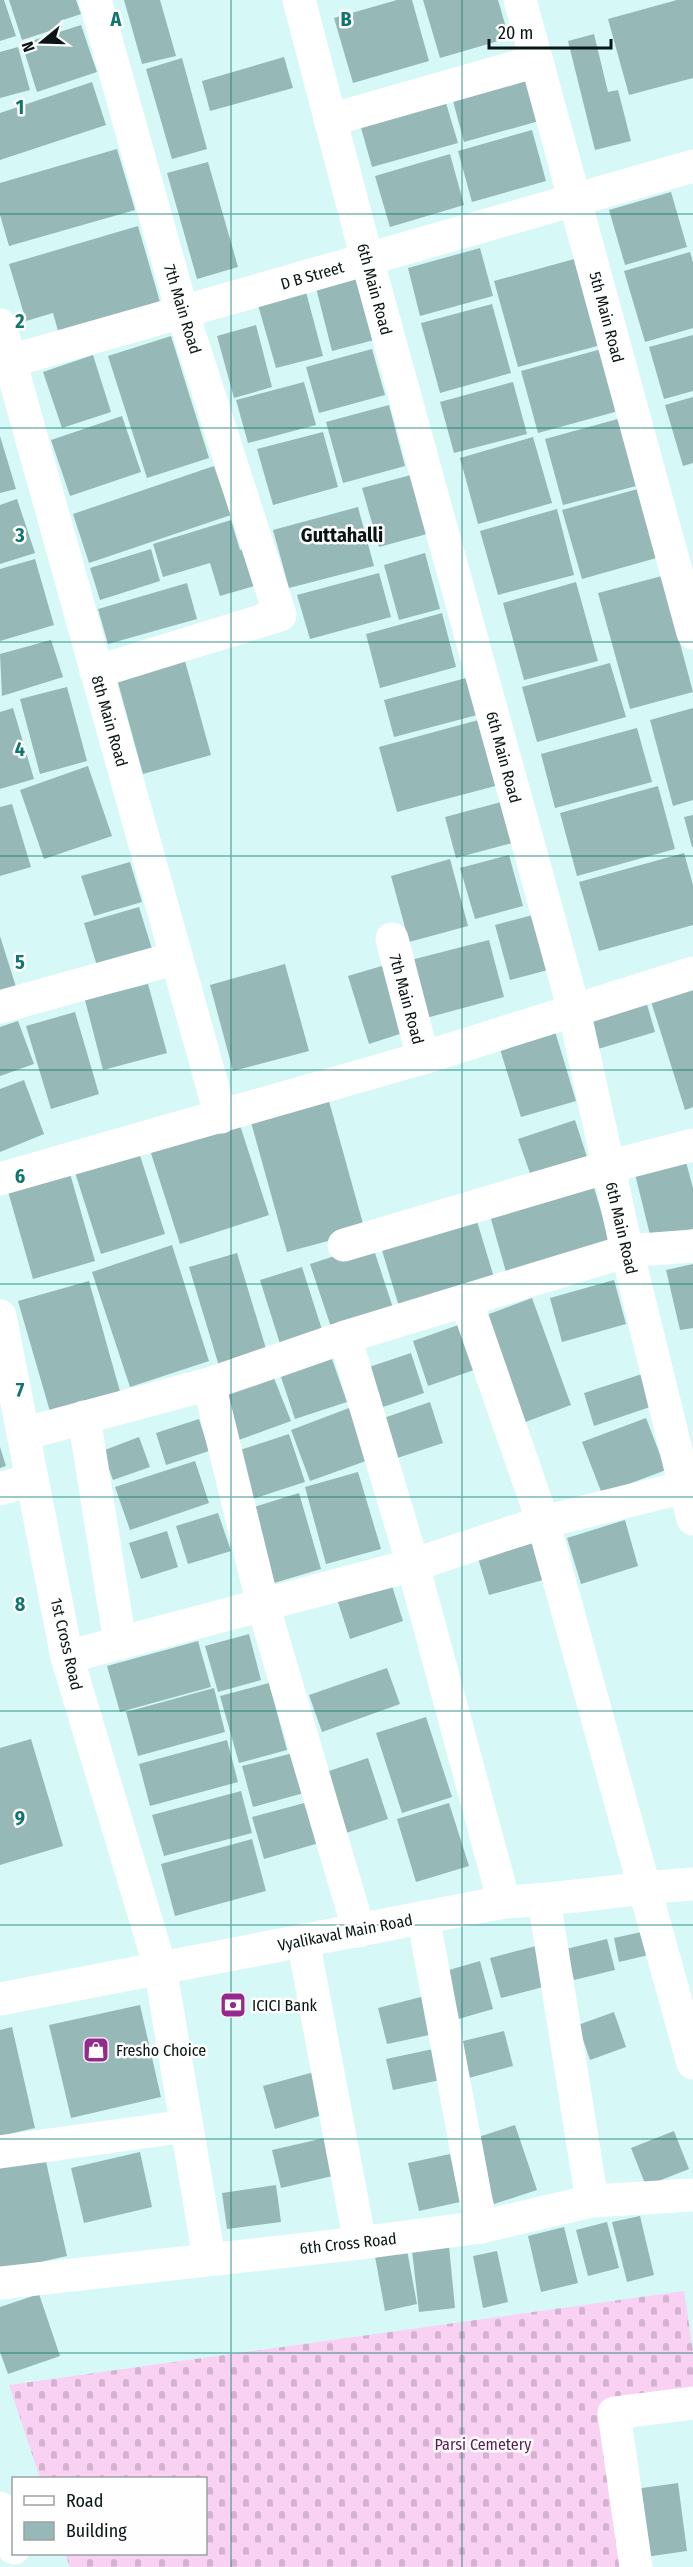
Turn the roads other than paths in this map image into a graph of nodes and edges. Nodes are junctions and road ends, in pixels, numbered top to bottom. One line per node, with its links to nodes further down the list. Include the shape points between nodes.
1 (95, 0): 9 (street, 7th Main Road)
2 (299, 0): 5 (street, 6th Main Road)
3 (520, 0): 4 (street, 5th Main Road)
4 (537, 61): 5 (street); 7 (street, 5th Main Road)
5 (330, 120): 8 (street, 6th Main Road)
6 (693, 166): 7 (street, D B Street)
7 (574, 199): 8 (street, D B Street); 12 (street, 5th Main Road)
8 (367, 259): 9 (street, D B Street); 18 (street, 6th Main Road)
9 (182, 311): 11 (street, D B Street); 13 (street, 7th Main Road, via 280,615)
10 (0, 325): 11 (street, 8th Main Road)
11 (5, 363): 13 (street, 8th Main Road)
12 (693, 633)
13 (96, 672): 15 (street, 8th Main Road)
14 (392, 939): 19 (street, 7th Main Road)
15 (176, 958): 17 (street); 20 (street, 8th Main Road)
16 (693, 973): 18 (street)
17 (0, 1007)
18 (574, 1010): 19 (street); 22 (street, 6th Main Road)
19 (423, 1058): 20 (street)
20 (221, 1117): 23 (street)
21 (693, 1144): 22 (street)
22 (608, 1167): 24 (street); 26 (street, 6th Main Road)
23 (0, 1179)
24 (344, 1245)
25 (693, 1246): 26 (street)
26 (627, 1251): 27 (street); 34 (street, 6th Main Road)
27 (466, 1300): 29 (street); 37 (street)
28 (0, 1316): 32 (street, 1st Cross Road)
29 (345, 1337): 30 (street); 38 (street)
30 (209, 1384): 31 (street); 39 (street)
31 (84, 1417): 32 (street); 40 (street)
32 (23, 1434): 33 (street, 1st Cross Road)
33 (32, 1479): 35 (street); 41 (street, 1st Cross Road)
34 (685, 1487): 36 (street, 6th Main Road); 37 (street)
35 (0, 1490)
36 (693, 1519)
37 (543, 1522): 38 (street); 43 (street)
38 (413, 1565): 39 (street); 45 (street)
39 (263, 1605): 40 (street); 47 (street)
40 (120, 1643): 41 (street)
41 (67, 1657): 49 (street, 1st Cross Road)
42 (693, 1884): 43 (street, Vyalikaval Main Road)
43 (644, 1887): 44 (street, Vyalikaval Main Road); 51 (street)
44 (544, 1900): 45 (street, Vyalikaval Main Road); 55 (street)
45 (504, 1902): 46 (street, Vyalikaval Main Road)
46 (423, 1917): 47 (street, Vyalikaval Main Road); 56 (street)
47 (359, 1931): 48 (street, Vyalikaval Main Road)
48 (303, 1940): 49 (street, Vyalikaval Main Road); 57 (street)
49 (160, 1967): 50 (street, Vyalikaval Main Road); 52 (street, 1st Cross Road)
50 (0, 1999)
51 (693, 2063)
52 (187, 2127): 53 (street); 58 (street, 1st Cross Road)
53 (0, 2152)
54 (693, 2194): 55 (street, 6th Cross Road)
55 (592, 2201): 56 (street, 6th Cross Road)
56 (481, 2227): 57 (street, 6th Cross Road)
57 (360, 2243): 58 (street, 6th Cross Road)
58 (209, 2258): 59 (street, 6th Cross Road)
59 (0, 2283)
60 (693, 2403): 63 (street, via 614,2412)
61 (0, 2508): 62 (street)
62 (12, 2542)
63 (636, 2567)

